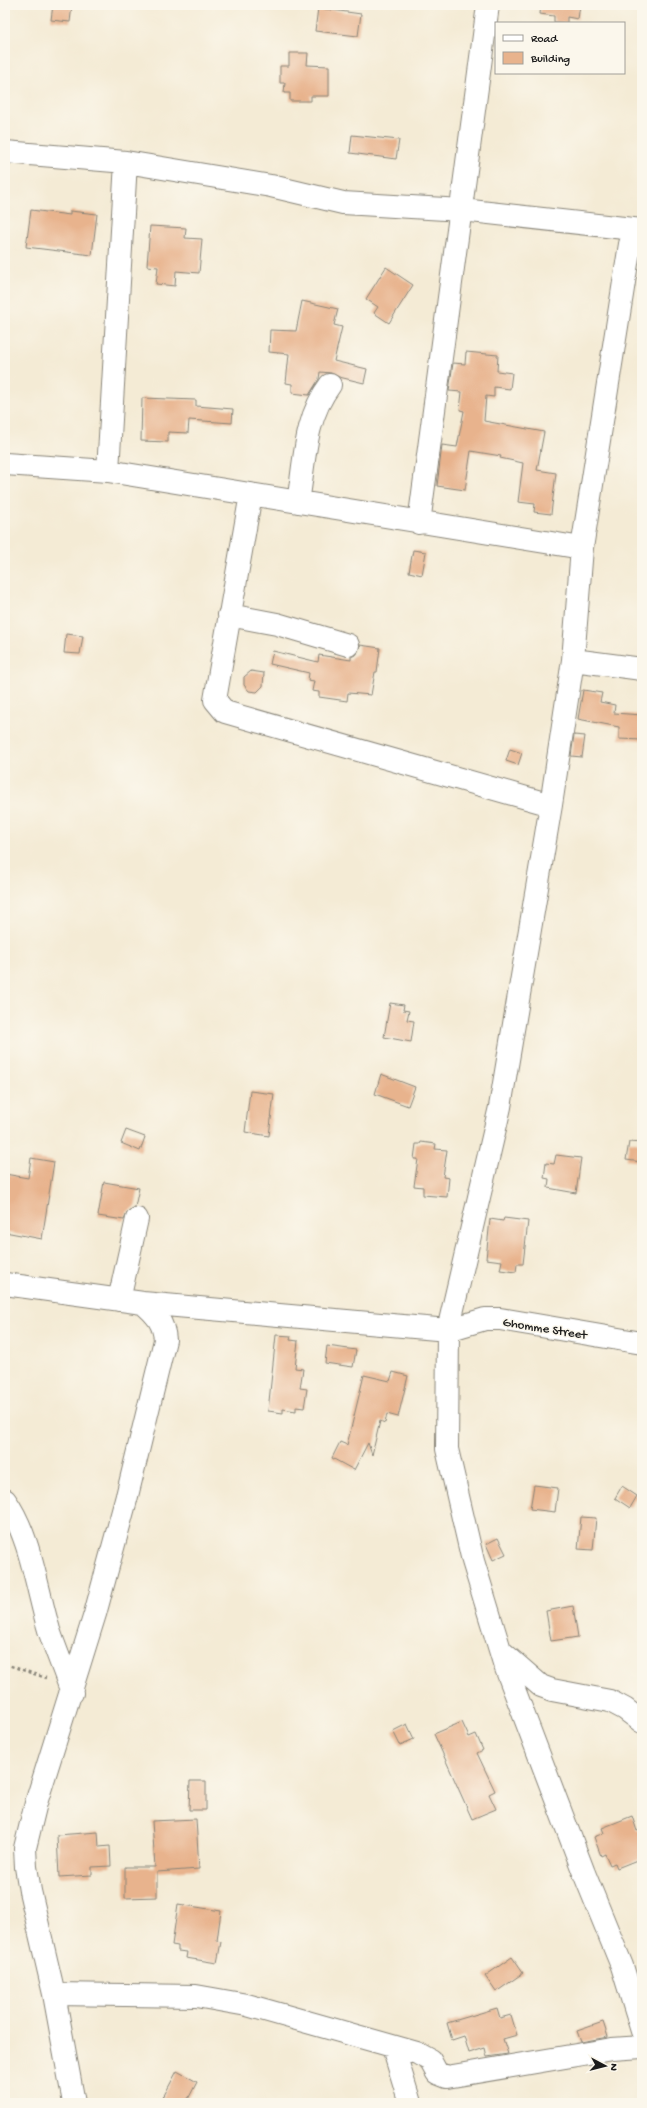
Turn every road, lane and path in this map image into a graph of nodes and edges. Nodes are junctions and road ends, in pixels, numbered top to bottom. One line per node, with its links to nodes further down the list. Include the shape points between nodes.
1 (488, 5): 4 (street)
2 (5, 152): 3 (street)
3 (126, 162): 4 (street, via 271,186 343,203); 8 (street)
4 (462, 210): 5 (street); 11 (street)
5 (642, 231): 12 (street, via 630,244)
6 (330, 385): 10 (street, via 317,404 310,424)
7 (5, 464): 8 (street)
8 (108, 471): 9 (street)
9 (251, 494): 10 (street); 13 (street)
10 (298, 502): 11 (street)
11 (419, 523): 12 (street)
12 (582, 548): 15 (street)
13 (229, 615): 14 (street, via 277,624); 17 (street, via 215,700 226,712)
14 (348, 645)
15 (573, 660): 16 (street); 17 (street)
16 (642, 669)
17 (551, 805): 22 (street, via 500,1107)
18 (136, 1219): 20 (street)
19 (5, 1284): 20 (street)
20 (119, 1300): 21 (street)
21 (143, 1303): 22 (street); 27 (street, via 160,1320 165,1340 127,1496)
22 (448, 1330): 23 (street, Ghomme Street, via 485,1319 500,1318); 25 (street, via 448,1449 473,1561)
23 (642, 1343)
24 (5, 1500): 27 (street, via 13,1511 24,1537 49,1631)
25 (500, 1649): 28 (street, via 541,1686 610,1702 625,1709); 29 (street, via 584,1873)
26 (5, 1664): 27 (path, via 42,1676)
27 (71, 1696): 31 (street, via 34,1809 25,1848 30,1892)
28 (642, 1722)
29 (622, 1966): 30 (street); 32 (street)
30 (642, 1976)
31 (54, 1994): 33 (street, via 196,1996 247,2005); 35 (street)
32 (642, 2031)
33 (392, 2047): 34 (street, via 417,2053 430,2060 437,2073 447,2077 612,2049); 36 (street)
34 (642, 2047)
35 (74, 2103)
36 (410, 2103)

